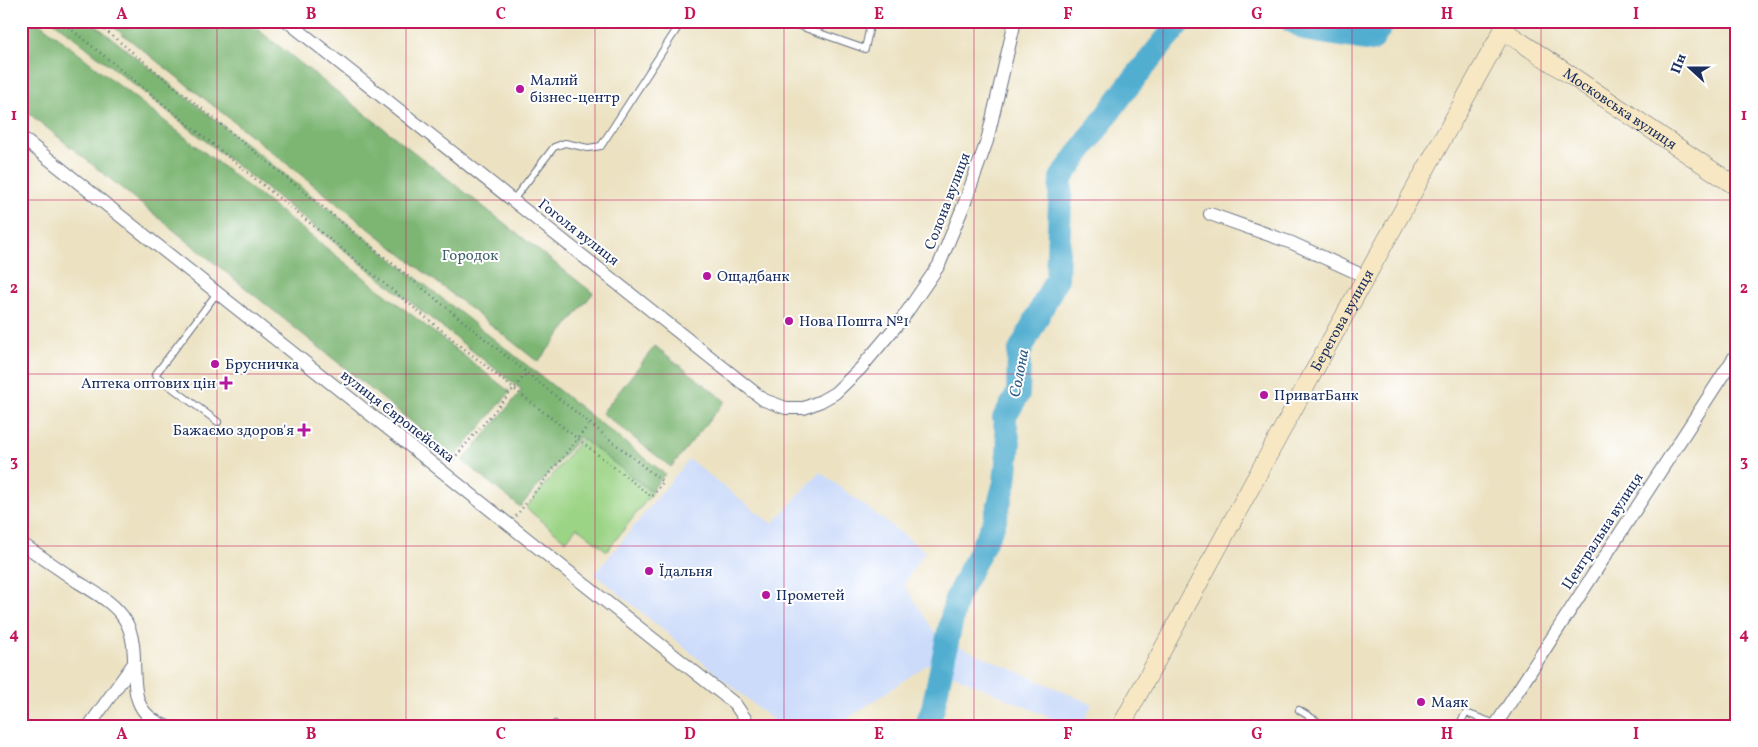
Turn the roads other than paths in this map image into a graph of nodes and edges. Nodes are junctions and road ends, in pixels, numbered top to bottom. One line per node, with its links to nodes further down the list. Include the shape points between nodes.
1 (287, 21): 9 (street, Гоголя вулиця)
2 (682, 21): 9 (lane, via 601,146 588,148 565,143 554,147)
3 (785, 21): 4 (lane, via 865,49)
4 (871, 21)
5 (1015, 21): 14 (street, Солона вулиця, via 987,141 939,265 902,319)
6 (1506, 26): 8 (main road, Московська вулиця); 11 (main road, Берегова вулиця)
7 (21, 137): 12 (street, вулиця Європейська)
8 (1737, 186)
9 (513, 200): 14 (street, Гоголя вулиця, via 764,400 786,408 804,408 834,393)
10 (1210, 214): 11 (street, via 1292,243)
11 (1366, 277): 23 (main road, Берегова вулиця)
12 (217, 293): 15 (lane, via 155,375); 22 (street, вулиця Європейська, via 735,704)
13 (1737, 353): 19 (street, Центральна вулиця)
14 (860, 369)
15 (218, 422)
16 (21, 543): 17 (street, via 111,604 125,619 133,639)
17 (134, 663): 20 (street); 21 (street, via 140,706 147,716)
18 (1300, 710): 24 (lane)
19 (1495, 725): 25 (lane, via 1466,713)
20 (89, 726)
21 (166, 726)
22 (750, 726)
23 (1121, 726)
24 (1325, 726)
25 (1458, 726)

